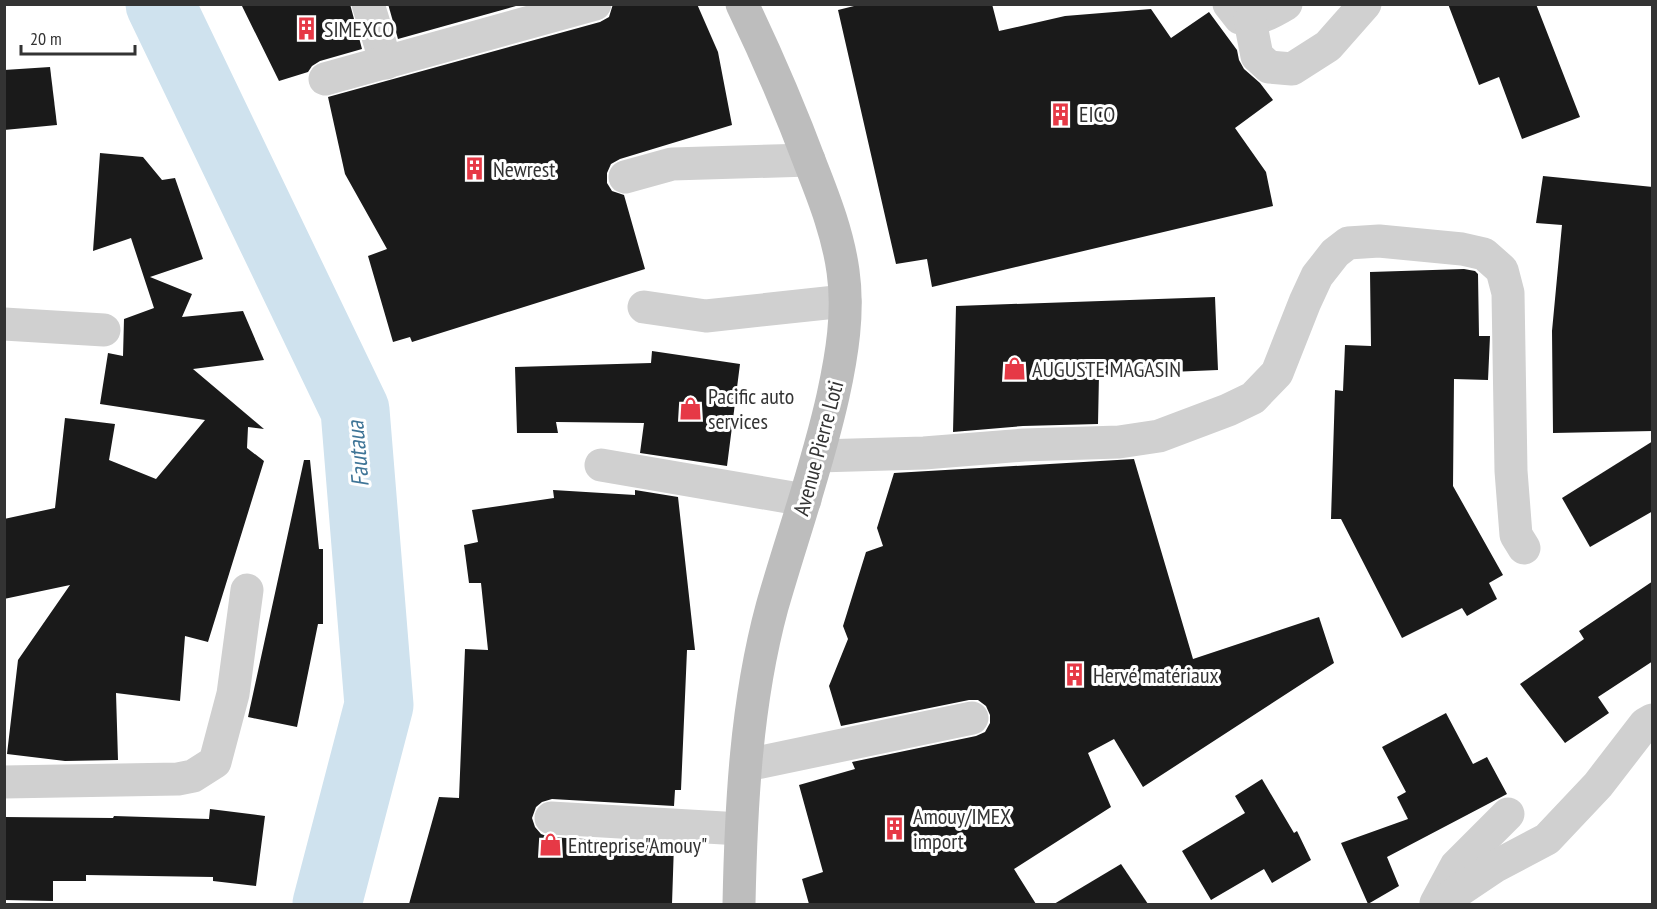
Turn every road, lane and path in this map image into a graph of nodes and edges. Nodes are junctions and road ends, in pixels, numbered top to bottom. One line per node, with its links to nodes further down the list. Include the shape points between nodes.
1 (368, 4): 7 (street)
2 (595, 4): 7 (street)
3 (742, 4): 9 (main road, Avenue Pierre Loti)
4 (1286, 4): 6 (street, via 1266,15)
5 (1365, 4): 6 (street, via 1328,46 1292,69 1269,67 1257,56)
6 (1240, 12)
7 (386, 63): 8 (street)
8 (325, 80)
9 (809, 160): 10 (street, via 672,164); 11 (main road, Avenue Pierre Loti, via 838,241)
10 (624, 177)
11 (845, 301): 12 (street, via 706,316); 15 (main road, Avenue Pierre Loti, via 840,366)
12 (644, 307)
13 (4, 324): 14 (street)
14 (104, 330)
15 (818, 456): 17 (main road, Avenue Pierre Loti); 18 (street, via 1119,442 1159,436 1253,399 1277,373 1317,276 1348,243 1379,241 1462,249 1484,254 1502,270 1508,293 1511,471 1516,535)
16 (601, 465): 17 (street)
17 (805, 500): 22 (main road, Avenue Pierre Loti, via 772,609 755,687)
18 (1524, 548)
19 (247, 590): 23 (street, via 233,694 215,762 193,776 178,779)
20 (972, 718): 22 (street)
21 (1653, 720): 28 (street, via 1645,724 1598,785 1547,839)
22 (747, 765): 26 (main road, Avenue Pierre Loti)
23 (4, 782)
24 (1508, 814): 28 (street, via 1456,866)
25 (551, 818): 26 (street)
26 (741, 829): 27 (main road, Avenue Pierre Loti)
27 (739, 904)
28 (1437, 904)

